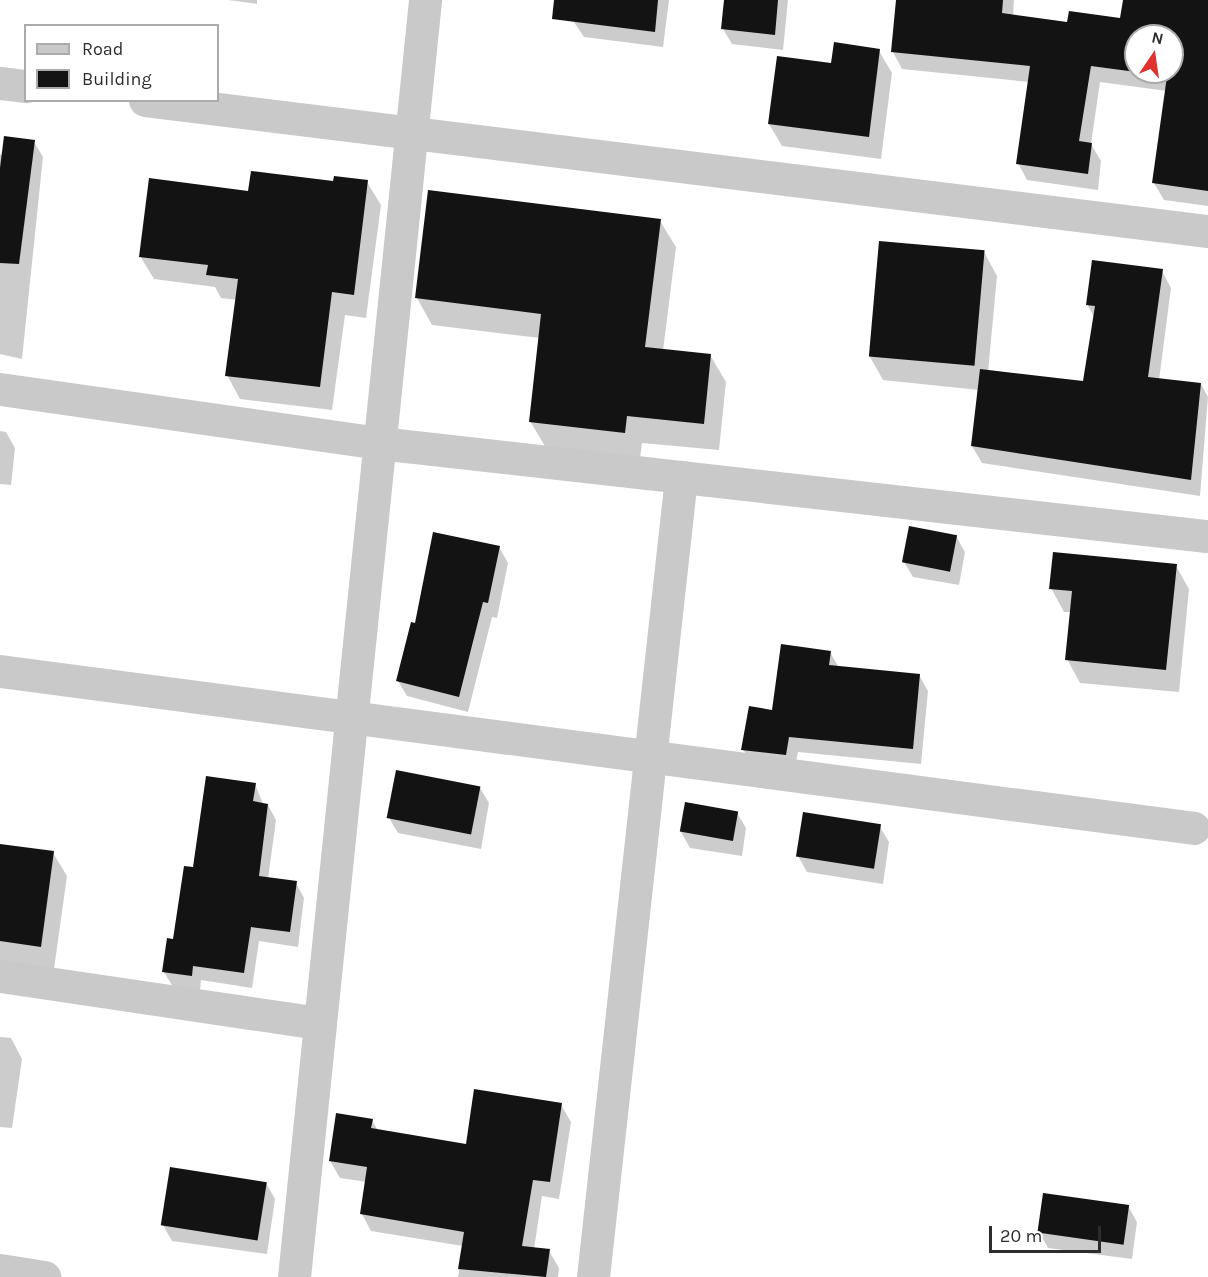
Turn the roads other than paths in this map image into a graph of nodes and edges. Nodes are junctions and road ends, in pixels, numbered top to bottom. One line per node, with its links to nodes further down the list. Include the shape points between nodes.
1 (425, 0): 5 (street)
2 (0, 83): 3 (street)
3 (24, 86)
4 (161, 102): 5 (street)
5 (411, 133): 6 (street); 8 (street)
6 (1208, 231)
7 (0, 389): 8 (street)
8 (379, 443): 9 (street); 12 (street)
9 (681, 477): 10 (street); 13 (street)
10 (1205, 536)
11 (0, 671): 12 (street)
12 (351, 718): 13 (street); 16 (street)
13 (650, 757): 14 (street); 20 (street)
14 (1194, 828)
15 (0, 976): 16 (street)
16 (320, 1023): 19 (street)
17 (0, 1270): 18 (street)
18 (44, 1277)
19 (294, 1277)
20 (592, 1277)

